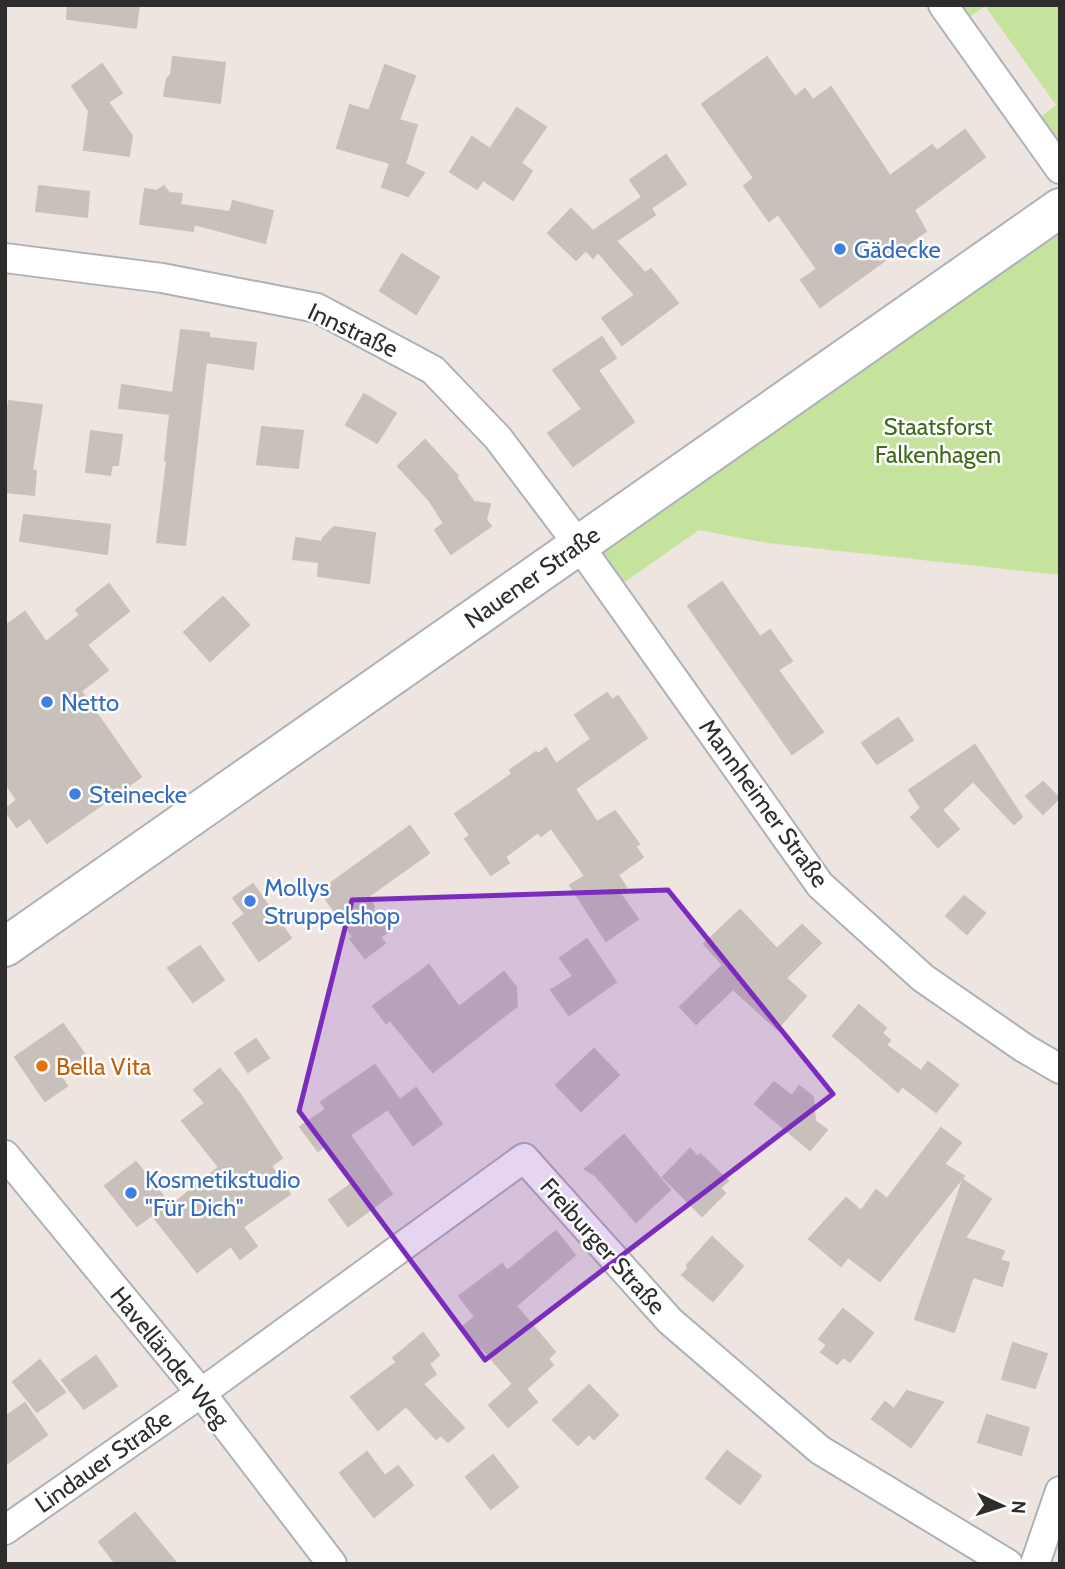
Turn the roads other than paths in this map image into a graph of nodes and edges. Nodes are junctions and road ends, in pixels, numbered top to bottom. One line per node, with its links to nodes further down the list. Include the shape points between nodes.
1 (943, 5): 2 (street)
2 (1060, 169)
3 (1060, 208): 5 (main road, Nauener Straße)
4 (5, 258): 5 (street, Innstraße, via 162,278 317,308 433,370 498,438)
5 (578, 544): 6 (main road, Nauener Straße); 7 (street, Mannheimer Straße, via 820,885 923,978)
6 (5, 947)
7 (1060, 1069)
8 (5, 1154): 9 (street, Havelländer Weg)
9 (201, 1393): 11 (street, Lindauer Straße); 12 (street, Havelländer Weg); 13 (street, Freiburger Straße, via 524,1158 670,1321 820,1450)
10 (1060, 1490): 14 (street)
11 (5, 1530)
12 (331, 1564)
13 (1008, 1564)
14 (1035, 1564)

